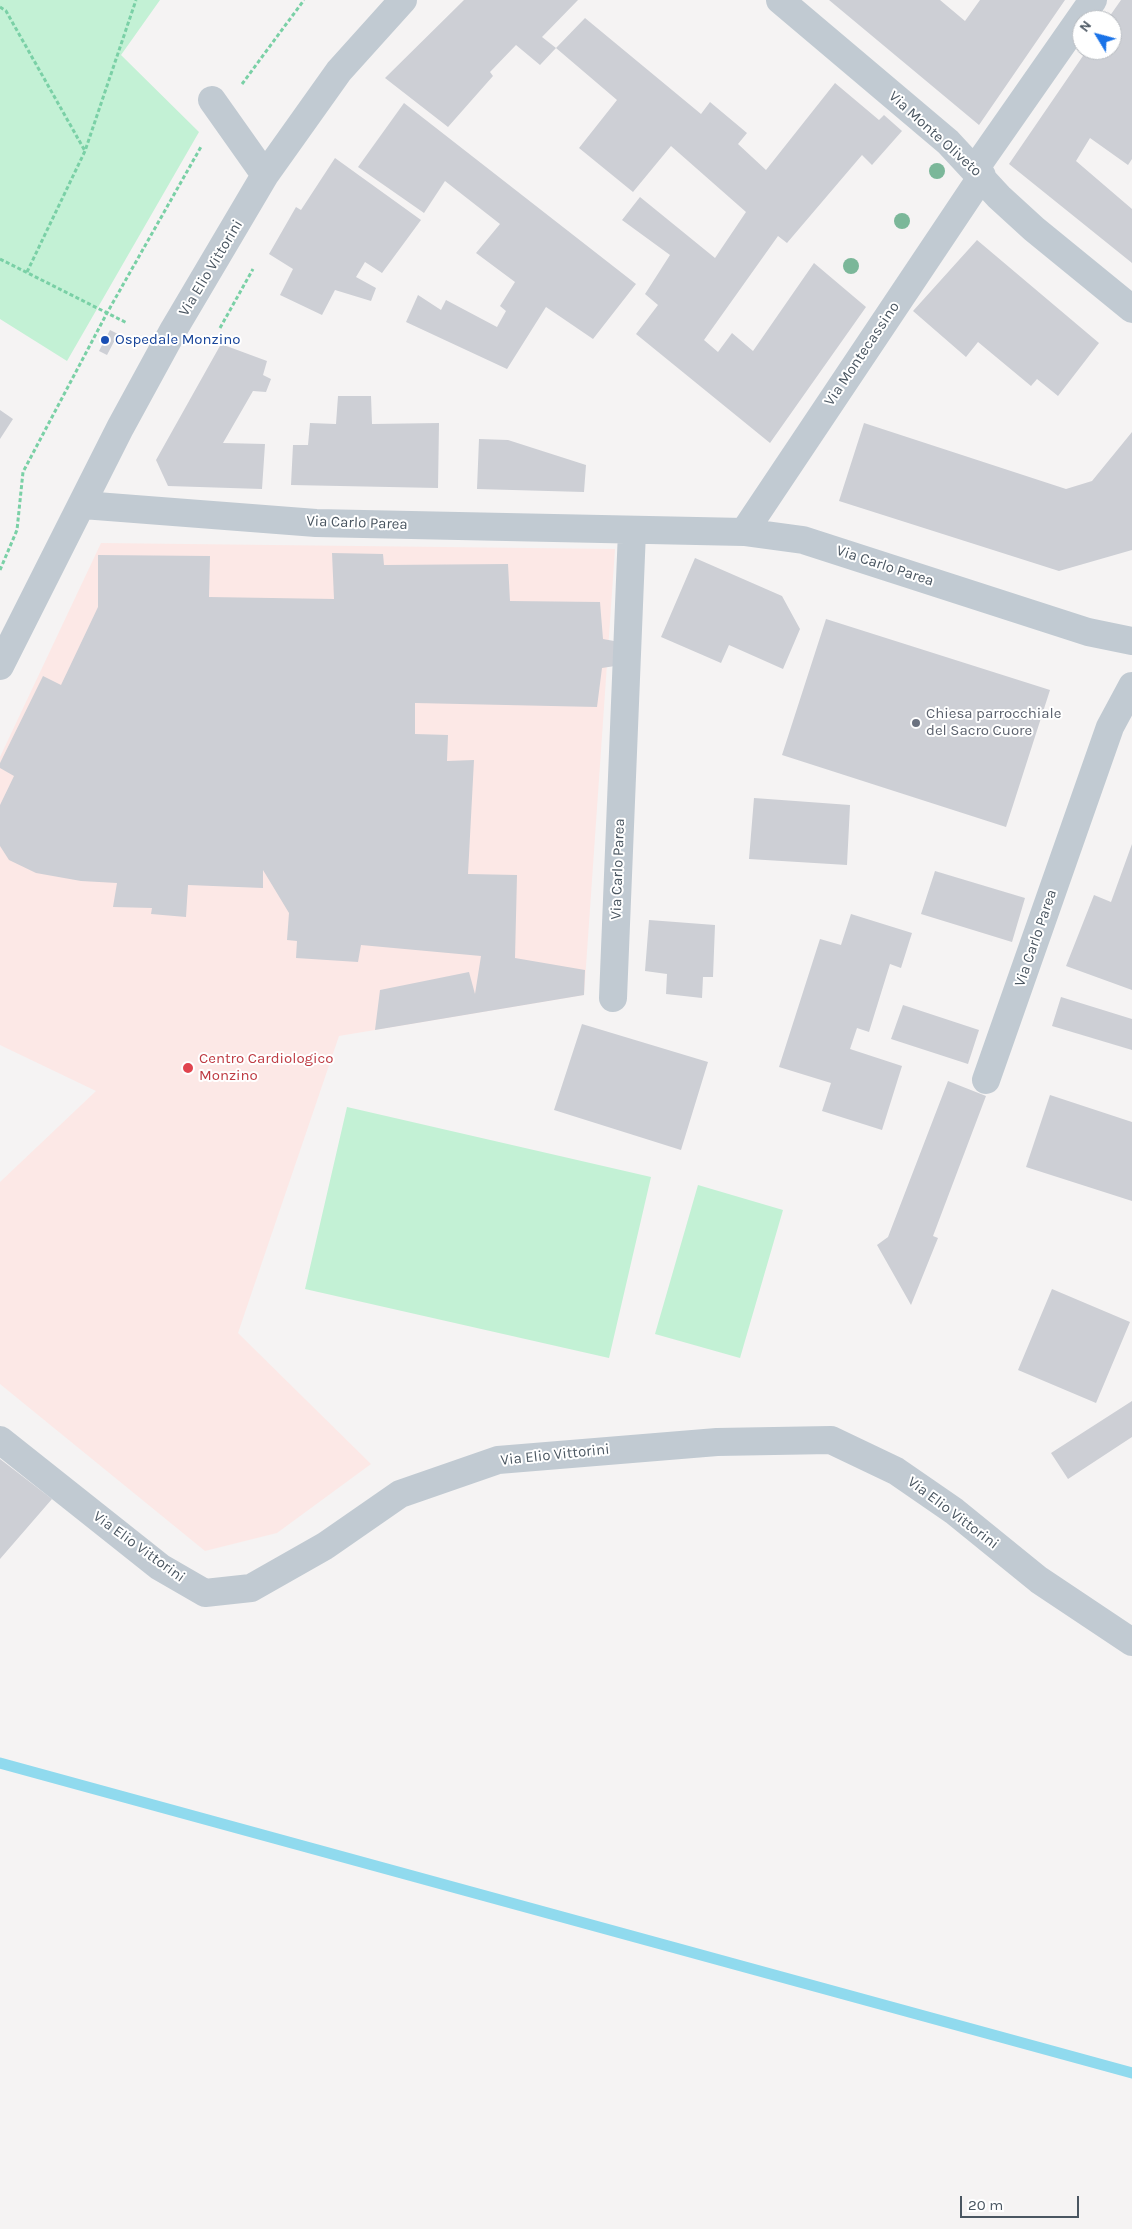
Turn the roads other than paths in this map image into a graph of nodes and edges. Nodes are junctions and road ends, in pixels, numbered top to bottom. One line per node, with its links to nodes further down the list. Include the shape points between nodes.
1 (403, 0): 6 (street, Via Elio Vittorini, via 339,71)
2 (780, 0): 5 (street, Via Monte Oliveto, via 948,142)
3 (1093, 0): 5 (street, Via Montecassino)
4 (217, 106): 6 (street)
5 (978, 173): 7 (street, Via Monte Oliveto, via 1034,229); 10 (street, Via Montecassino)
6 (265, 175): 8 (street, Via Elio Vittorini, via 174,329)
7 (1132, 309)
8 (82, 505): 9 (street, Via Carlo Parea, via 316,523); 12 (street, Via Elio Vittorini)
9 (632, 531): 10 (street, Via Carlo Parea); 14 (street, Via Carlo Parea)
10 (744, 532): 11 (street, Via Carlo Parea, via 803,540 1088,632)
11 (1132, 641)
12 (0, 666)
13 (1132, 686): 15 (street, Via Carlo Parea, via 1110,727)
14 (613, 998)
15 (986, 1080)
16 (0, 1440): 17 (street, Via Elio Vittorini, via 160,1567 205,1593 251,1588 325,1546 400,1494 498,1460 718,1442 831,1440 896,1471 954,1510 1039,1580)
17 (1132, 1642)

